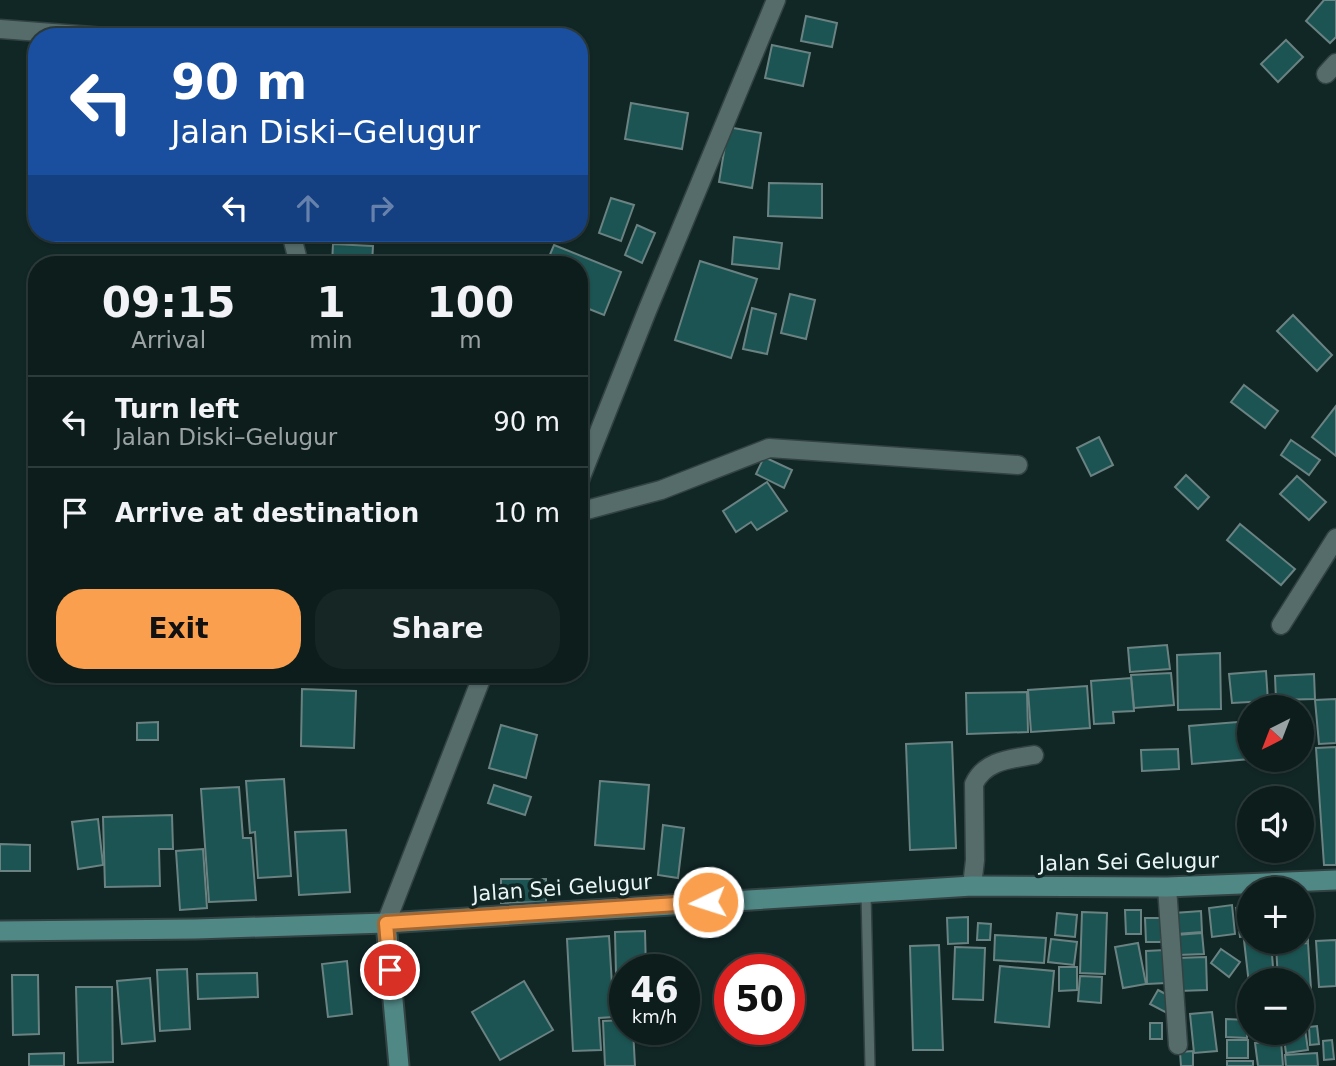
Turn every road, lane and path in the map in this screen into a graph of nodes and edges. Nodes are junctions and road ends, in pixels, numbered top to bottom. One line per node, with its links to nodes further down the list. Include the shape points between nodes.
1 (776, 0): 4 (street)
2 (0, 29): 3 (street)
3 (28, 31)
4 (588, 459)
5 (1018, 465): 6 (street, via 769,448 661,489)
6 (588, 509)
7 (1336, 538): 8 (street)
8 (1281, 625)
9 (479, 683): 15 (street)
10 (1034, 755): 12 (street, via 995,762 978,775 974,784)
11 (1336, 880): 13 (main road, Jalan Sei Gelugur)
12 (972, 886): 13 (main road, Jalan Sei Gelugur); 14 (main road, Jalan Sei Gelugur)
13 (1167, 887): 17 (street)
14 (866, 892): 15 (main road, Jalan Sei Gelugur); 19 (lane)
15 (386, 923): 16 (main road, Jalan Sei Gelugur); 18 (main road)
16 (0, 931)
17 (1178, 1045)
18 (399, 1066)
19 (870, 1066)

